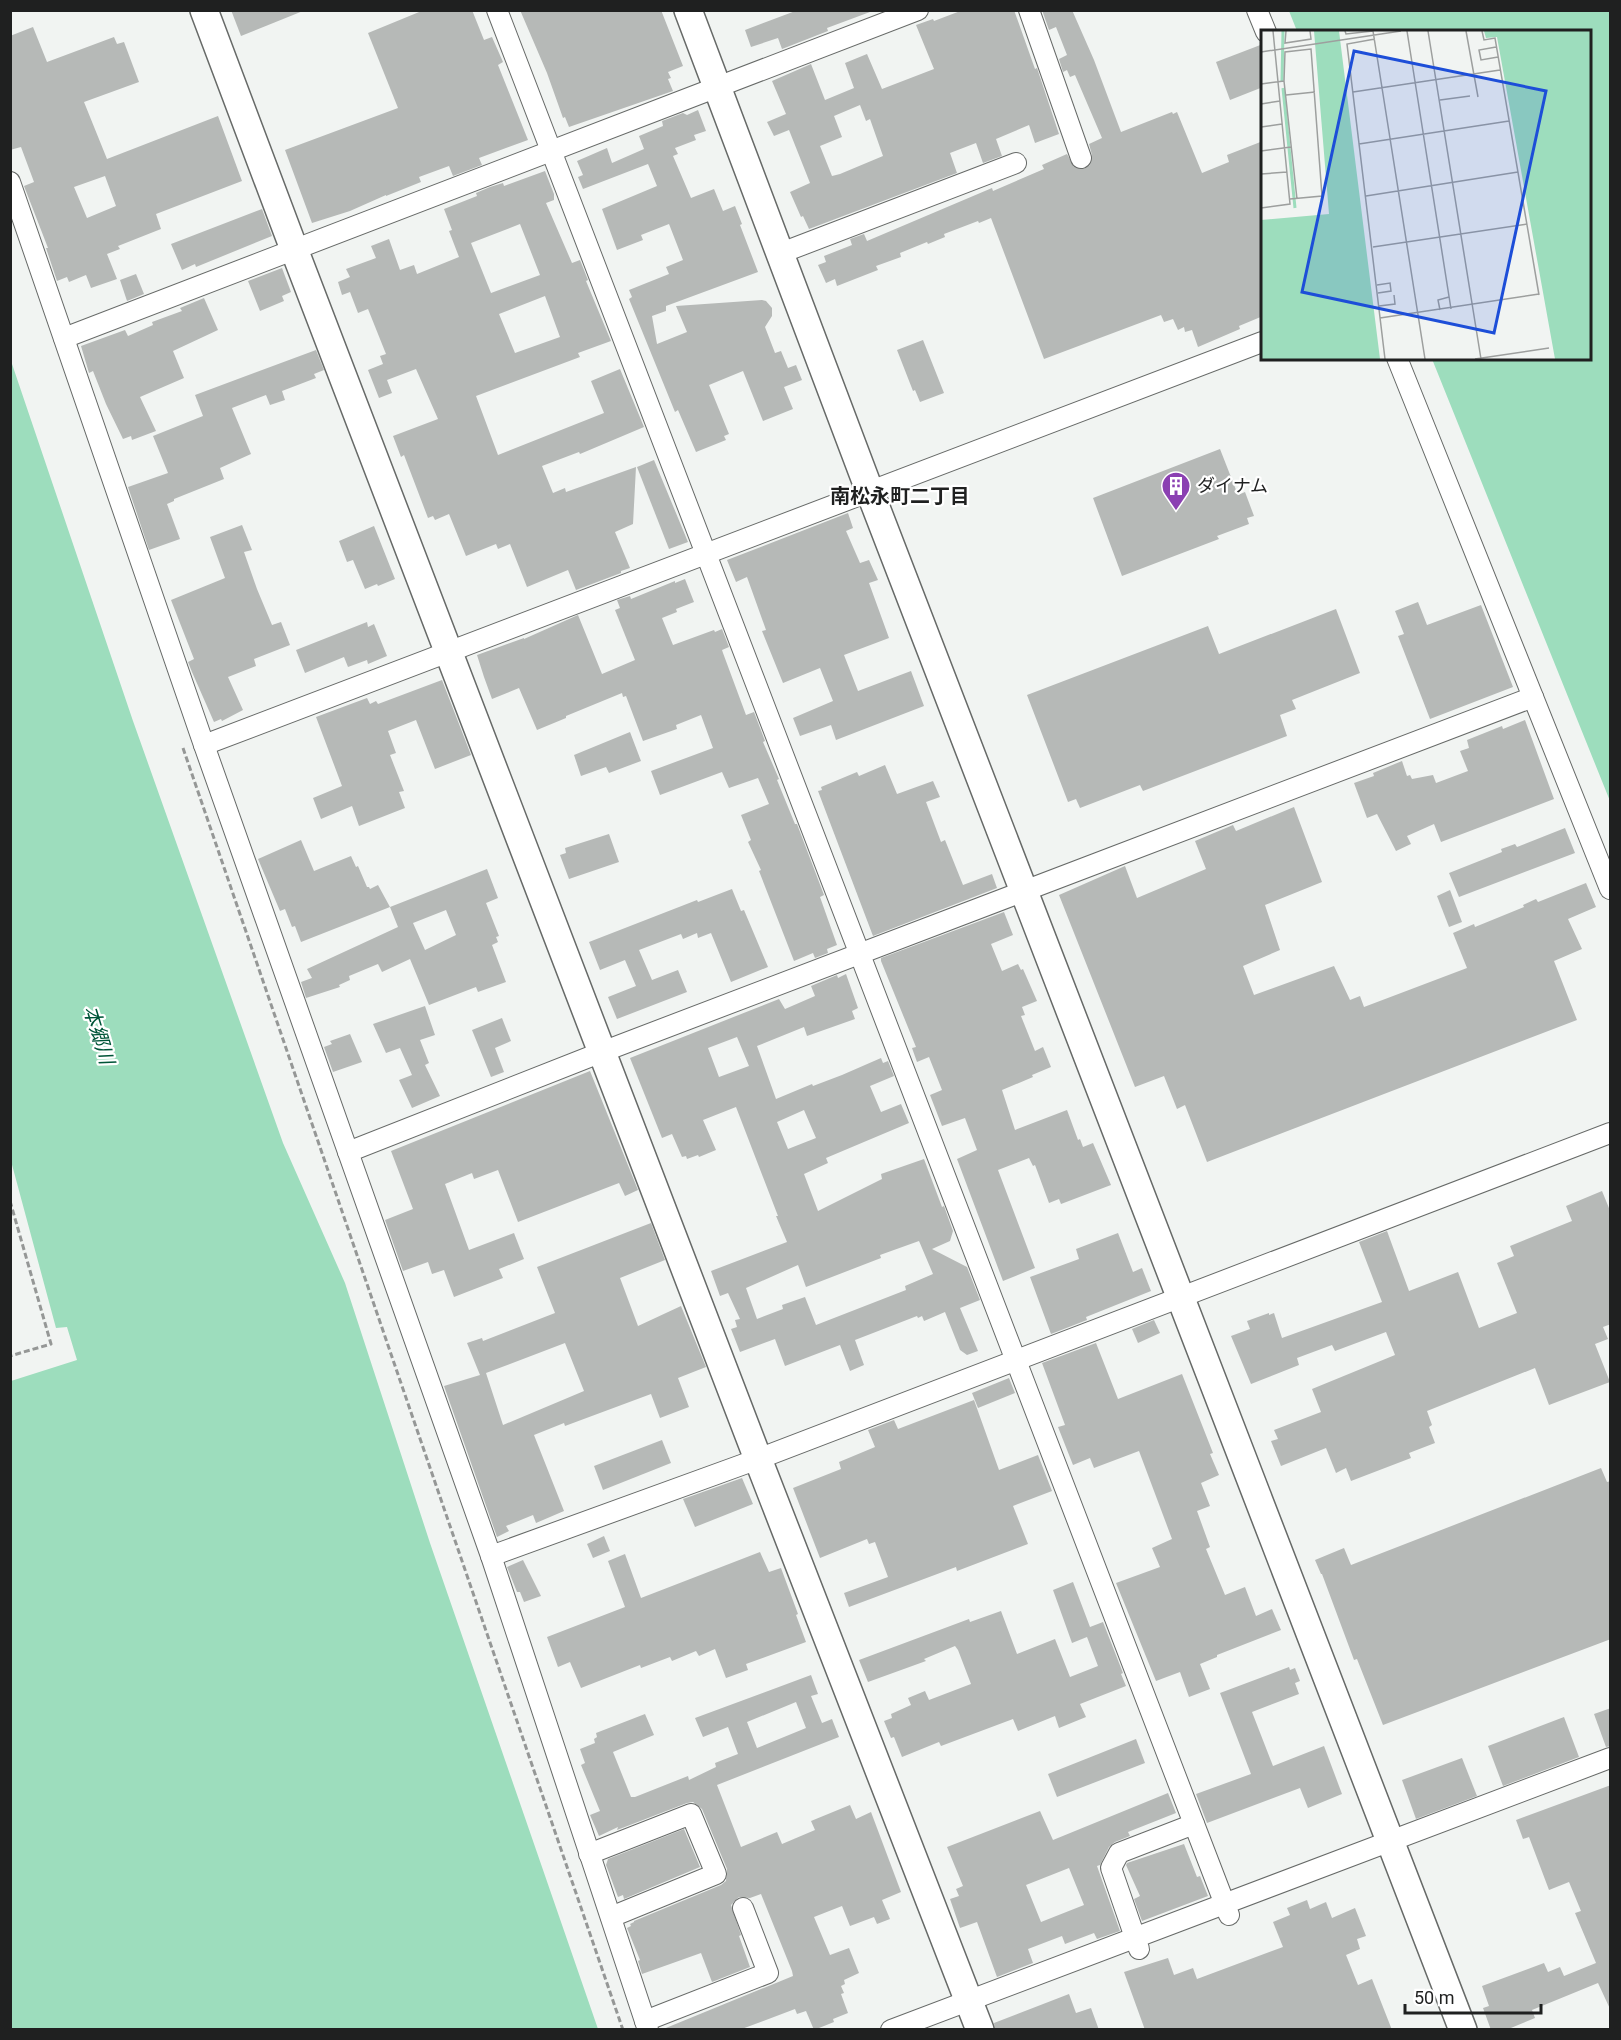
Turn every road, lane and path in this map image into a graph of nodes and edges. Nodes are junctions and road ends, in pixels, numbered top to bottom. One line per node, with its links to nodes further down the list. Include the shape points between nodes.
1 (204, 10): 13 (street)
2 (497, 10): 9 (street)
3 (688, 10): 8 (street)
4 (918, 10): 8 (street)
5 (1029, 10): 10 (street)
6 (1257, 10): 7 (street)
7 (1265, 30)
8 (717, 88): 9 (street); 14 (street)
9 (551, 152): 13 (street); 19 (street)
10 (1082, 158)
11 (1016, 163): 14 (street)
12 (10, 182): 15 (street)
13 (294, 249): 15 (street); 20 (street)
14 (781, 253): 18 (street)
15 (64, 338): 23 (street)
16 (1261, 343): 18 (street)
17 (1398, 360): 21 (street)
18 (870, 492): 19 (street); 24 (street)
19 (706, 554): 20 (street); 26 (street)
20 (448, 652): 23 (street); 27 (street)
21 (1533, 697): 24 (street); 25 (street)
22 (180, 740): 46 (path)
23 (204, 746): 29 (street)
24 (1025, 890): 26 (street); 31 (street)
25 (1611, 890)
26 (859, 953): 27 (street); 33 (street)
27 (602, 1052): 29 (street); 34 (street)
28 (1611, 1133): 31 (street)
29 (348, 1152): 35 (street)
30 (10, 1201): 32 (path, via 51,1344)
31 (1180, 1296): 33 (street); 38 (street)
32 (10, 1356)
33 (1016, 1360): 34 (street); 37 (street)
34 (758, 1459): 35 (street); 44 (street)
35 (491, 1556): 39 (street)
36 (1611, 1758): 38 (street)
37 (1194, 1824): 41 (street); 43 (street, via 1119,1853 1111,1868)
38 (1391, 1839): 41 (street); 49 (street)
39 (589, 1854): 42 (street); 42 (street, via 691,1814 716,1874)
40 (743, 1908): 45 (street, via 768,1973)
41 (1227, 1909): 43 (street)
42 (611, 1917): 45 (street)
43 (1137, 1943): 44 (street)
44 (969, 2000): 47 (street); 48 (street)
45 (646, 2025)
46 (623, 2030)
47 (891, 2030)
48 (980, 2030)
49 (1463, 2030)

